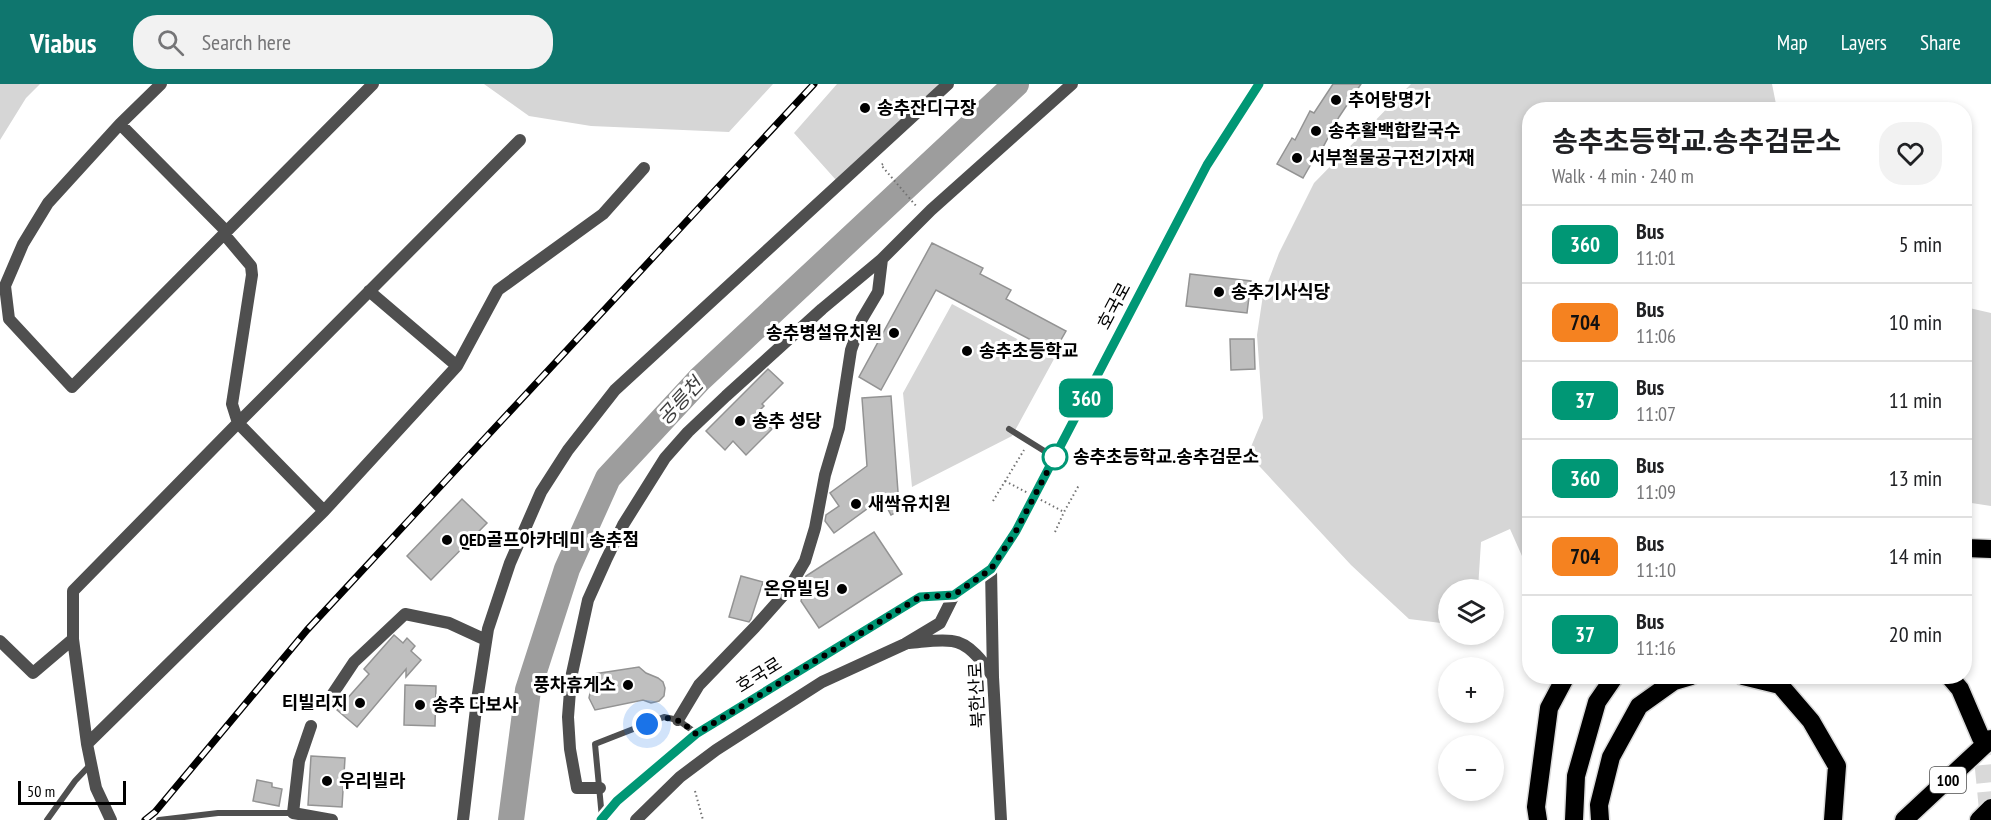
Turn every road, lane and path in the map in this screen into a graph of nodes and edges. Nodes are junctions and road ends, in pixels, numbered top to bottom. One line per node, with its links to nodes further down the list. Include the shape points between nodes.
1 (160, 84): 6 (street)
2 (373, 84): 11 (street)
3 (948, 84): 30 (street, via 615,390 541,492 510,563)
4 (1071, 84): 12 (street)
5 (1258, 84): 18 (street, 호국로, via 1207,165)
6 (120, 124): 11 (street); 11 (street, via 48,203 23,244 6,286 9,319 72,387)
7 (520, 140): 13 (street)
8 (881, 165): 10 (path)
9 (644, 168): 14 (street, via 603,214 498,290)
10 (920, 211)
11 (225, 233): 15 (street, via 251,266 252,275 232,404)
12 (882, 259): 40 (street, via 878,292 862,319 851,350 839,428 805,561 782,597 699,685); 46 (street, via 688,432 665,458 623,525 588,600 571,678 568,717 577,788)
13 (369, 291): 14 (street); 15 (street)
14 (457, 366): 22 (street)
15 (238, 423): 22 (street); 29 (street, via 73,591)
16 (1009, 429): 18 (lane)
17 (1024, 450): 19 (path)
18 (1055, 457): 27 (street, 호국로)
19 (1005, 481): 21 (path); 23 (path, bridge)
20 (1079, 485): 23 (path)
21 (993, 501)
22 (324, 511): 44 (street)
23 (1064, 512): 24 (path)
24 (1056, 532)
25 (1972, 548): 26 (highway)
26 (1991, 549)
27 (991, 569): 28 (street, 호국로); 33 (street, 북한산로)
28 (954, 595): 32 (street, 호국로, via 940,623); 42 (street, 호국로, via 920,597)
29 (73, 639): 31 (street, via 33,673); 44 (street)
30 (486, 640): 39 (street, via 448,623 405,614 354,662); 54 (street)
31 (0, 641)
32 (905, 644): 33 (street, via 953,641 980,658); 56 (street, 호국로, via 822,682 716,750 680,777)
33 (993, 677): 58 (street, 북한산로)
34 (1562, 684): 59 (highway, via 1549,708 1536,807)
35 (1609, 684): 60 (highway, via 1597,702 1576,776)
36 (1670, 684): 61 (highway, via 1640,706 1611,757 1599,805)
37 (1776, 684): 62 (highway, via 1811,721 1837,766)
38 (1956, 684): 43 (highway)
39 (330, 698)
40 (678, 720): 42 (lane); 46 (lane, via 664,717 595,744)
41 (311, 726): 49 (street, via 299,761)
42 (696, 734): 55 (street, 호국로, via 617,801)
43 (1986, 739): 63 (highway, 100)
44 (87, 744): 45 (street)
45 (91, 764): 50 (lane); 51 (street, via 96,788)
46 (600, 788): 55 (lane)
47 (695, 791): 57 (path)
48 (1991, 808): 64 (highway)
49 (292, 813): 52 (lane, via 218,813); 53 (street)
50 (47, 820)
51 (111, 820)
52 (159, 820)
53 (332, 820)
54 (463, 820)
55 (601, 820)
56 (636, 820)
57 (703, 820)
58 (1001, 820)
59 (1539, 820)
60 (1574, 820)
61 (1600, 820)
62 (1833, 820)
63 (1904, 820)
64 (1979, 820)

